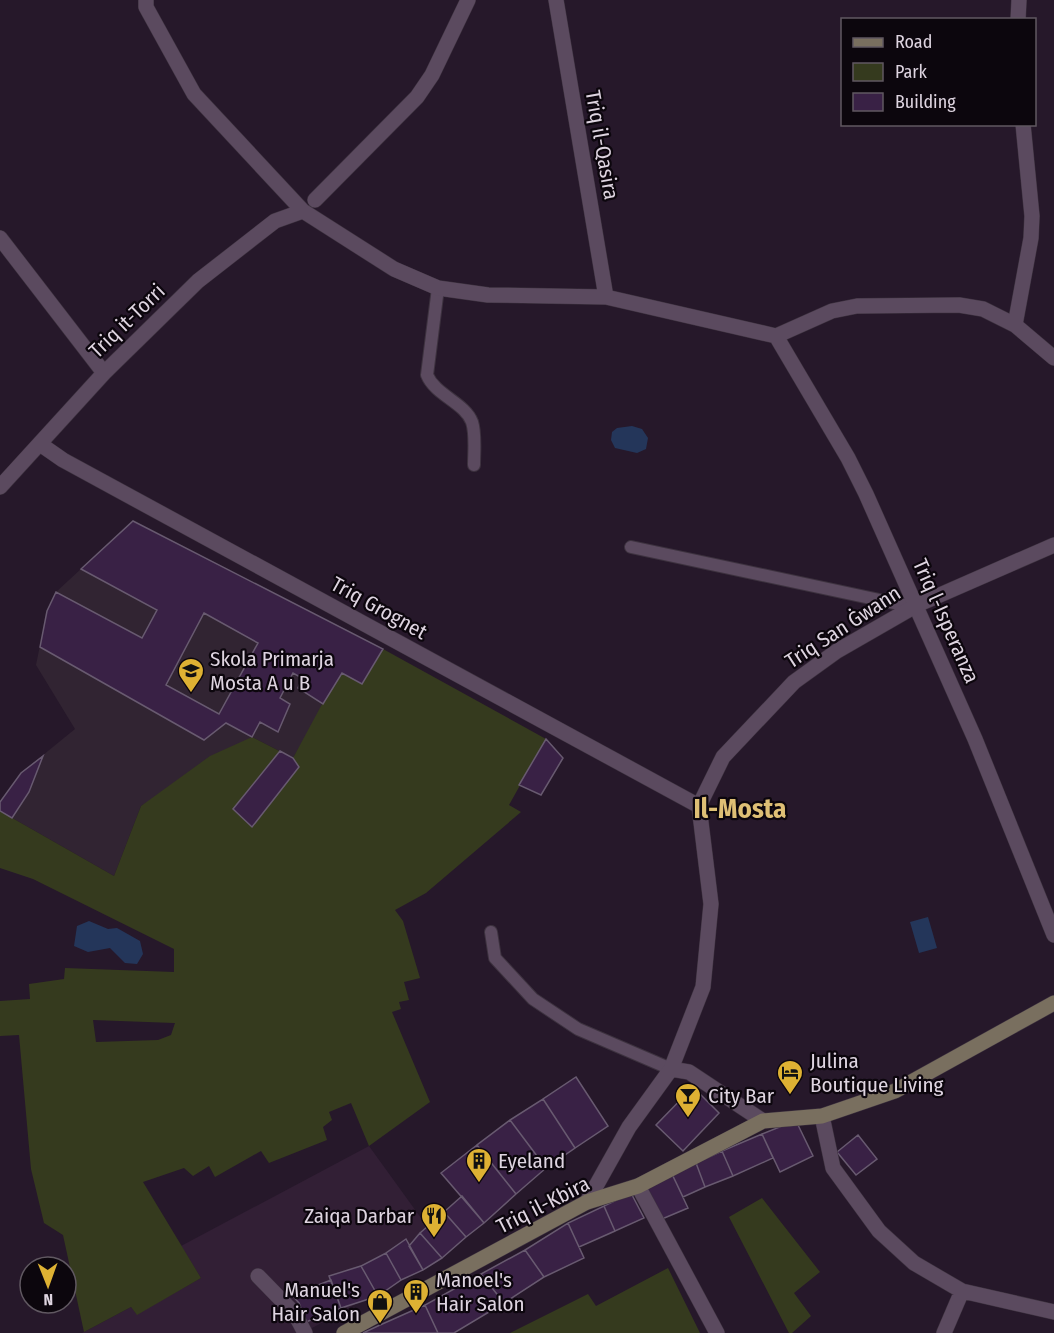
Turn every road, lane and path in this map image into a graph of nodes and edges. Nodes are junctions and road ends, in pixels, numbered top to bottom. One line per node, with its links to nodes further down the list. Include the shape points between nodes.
1 (146, 0): 8 (street, via 146,7 194,94)
2 (468, 0): 7 (street, via 432,75 417,97)
3 (556, 0): 11 (street, Triq il-Qasira)
4 (1019, 0): 5 (street)
5 (1018, 18)
6 (1023, 126): 12 (street, via 1032,216)
7 (315, 200)
8 (303, 211): 10 (street, via 394,269); 15 (street, Triq it-Torri, via 275,221 198,282)
9 (0, 238): 15 (street)
10 (438, 288): 11 (street, via 488,295); 17 (lane, via 427,375 434,387 469,418)
11 (606, 297): 13 (street)
12 (1015, 325): 13 (street, via 983,309 959,305 857,306 832,311); 14 (street)
13 (776, 336): 21 (street, Triq l-Isperanza, via 848,458)
14 (1054, 358)
15 (104, 373): 16 (street, Triq it-Torri)
16 (40, 444): 18 (street, Triq it-Torri); 22 (street, Triq Grognet, via 73,466)
17 (474, 465)
18 (0, 487)
19 (1054, 545): 21 (street, Triq San Ġwann)
20 (631, 547): 21 (lane)
21 (916, 605): 22 (street, Triq San Ġwann, via 837,651 794,682 723,757); 24 (street, Triq l-Isperanza)
22 (699, 806): 26 (street, via 711,904 703,987)
23 (491, 932): 26 (lane, via 495,958 533,999 578,1029)
24 (1054, 935)
25 (1054, 1003): 27 (main road, Triq il-Kbira, via 895,1091)
26 (671, 1069): 28 (street, via 689,1072); 30 (street, via 629,1127)
27 (822, 1116): 28 (main road, Triq il-Kbira); 32 (street, via 833,1168 879,1231 914,1263)
28 (763, 1121): 29 (main road, Triq il-Kbira)
29 (638, 1186): 30 (main road, Triq il-Kbira); 36 (street)
30 (587, 1202): 35 (main road, Triq il-Kbira)
31 (258, 1276): 34 (street, via 295,1314)
32 (962, 1291): 33 (street); 37 (street)
33 (1054, 1312)
34 (305, 1333)
35 (345, 1333)
36 (717, 1333)
37 (944, 1333)

